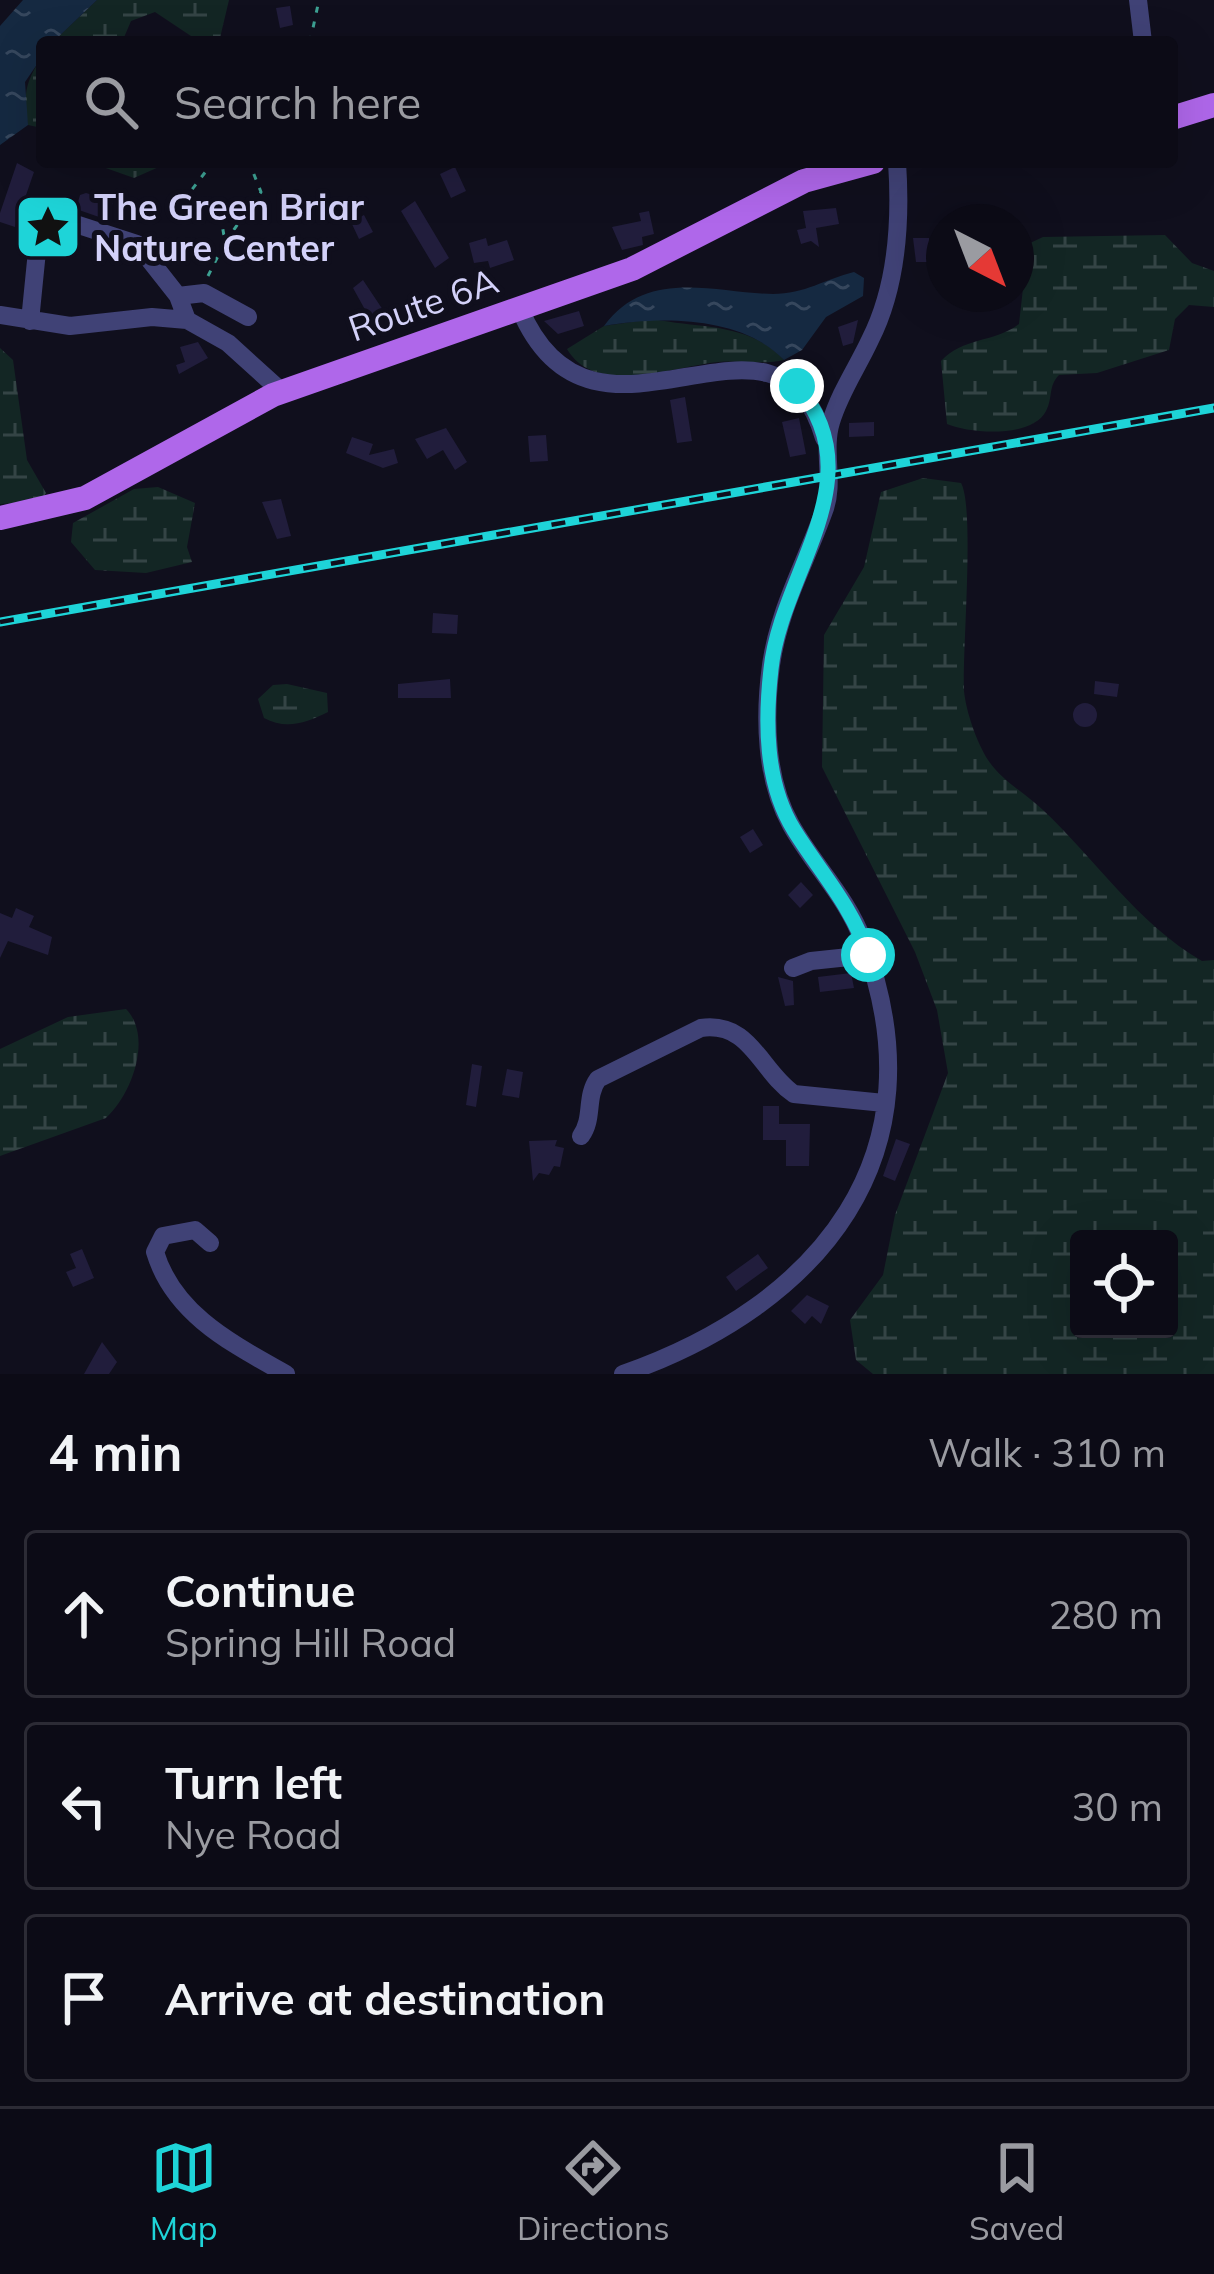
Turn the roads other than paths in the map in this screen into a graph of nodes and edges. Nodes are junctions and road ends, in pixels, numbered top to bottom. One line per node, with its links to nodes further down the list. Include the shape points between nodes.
1 (1138, 0): 2 (street)
2 (1142, 36)
3 (1214, 106): 4 (main road)
4 (1178, 116)
5 (851, 168): 8 (main road, Route 6A, via 804,181 663,257)
6 (897, 168): 14 (street, via 893,268)
7 (178, 296): 10 (street, via 204,293); 11 (street); 12 (street, via 127,237 55,218 39,231)
8 (520, 309): 13 (main road, Route 6A); 14 (street, via 550,362 583,379 623,385 769,371 808,400)
9 (0, 315): 12 (street)
10 (248, 317)
11 (187, 320): 12 (street); 13 (street, via 228,343)
12 (31, 321)
13 (282, 392): 15 (main road, Route 6A, via 122,482)
14 (825, 442): 16 (street, via 829,496 778,623 769,752 791,826 836,888)
15 (0, 518)
16 (868, 955): 17 (street); 18 (street, via 884,1038)
17 (793, 968)
18 (884, 1103): 19 (street, via 794,1094 758,1050 716,1026 598,1078); 22 (street, via 872,1167 803,1273 752,1312)
19 (581, 1136)
20 (210, 1243): 21 (street, via 195,1230 164,1236 155,1252 160,1270 187,1309)
21 (286, 1374)
22 (623, 1374)

